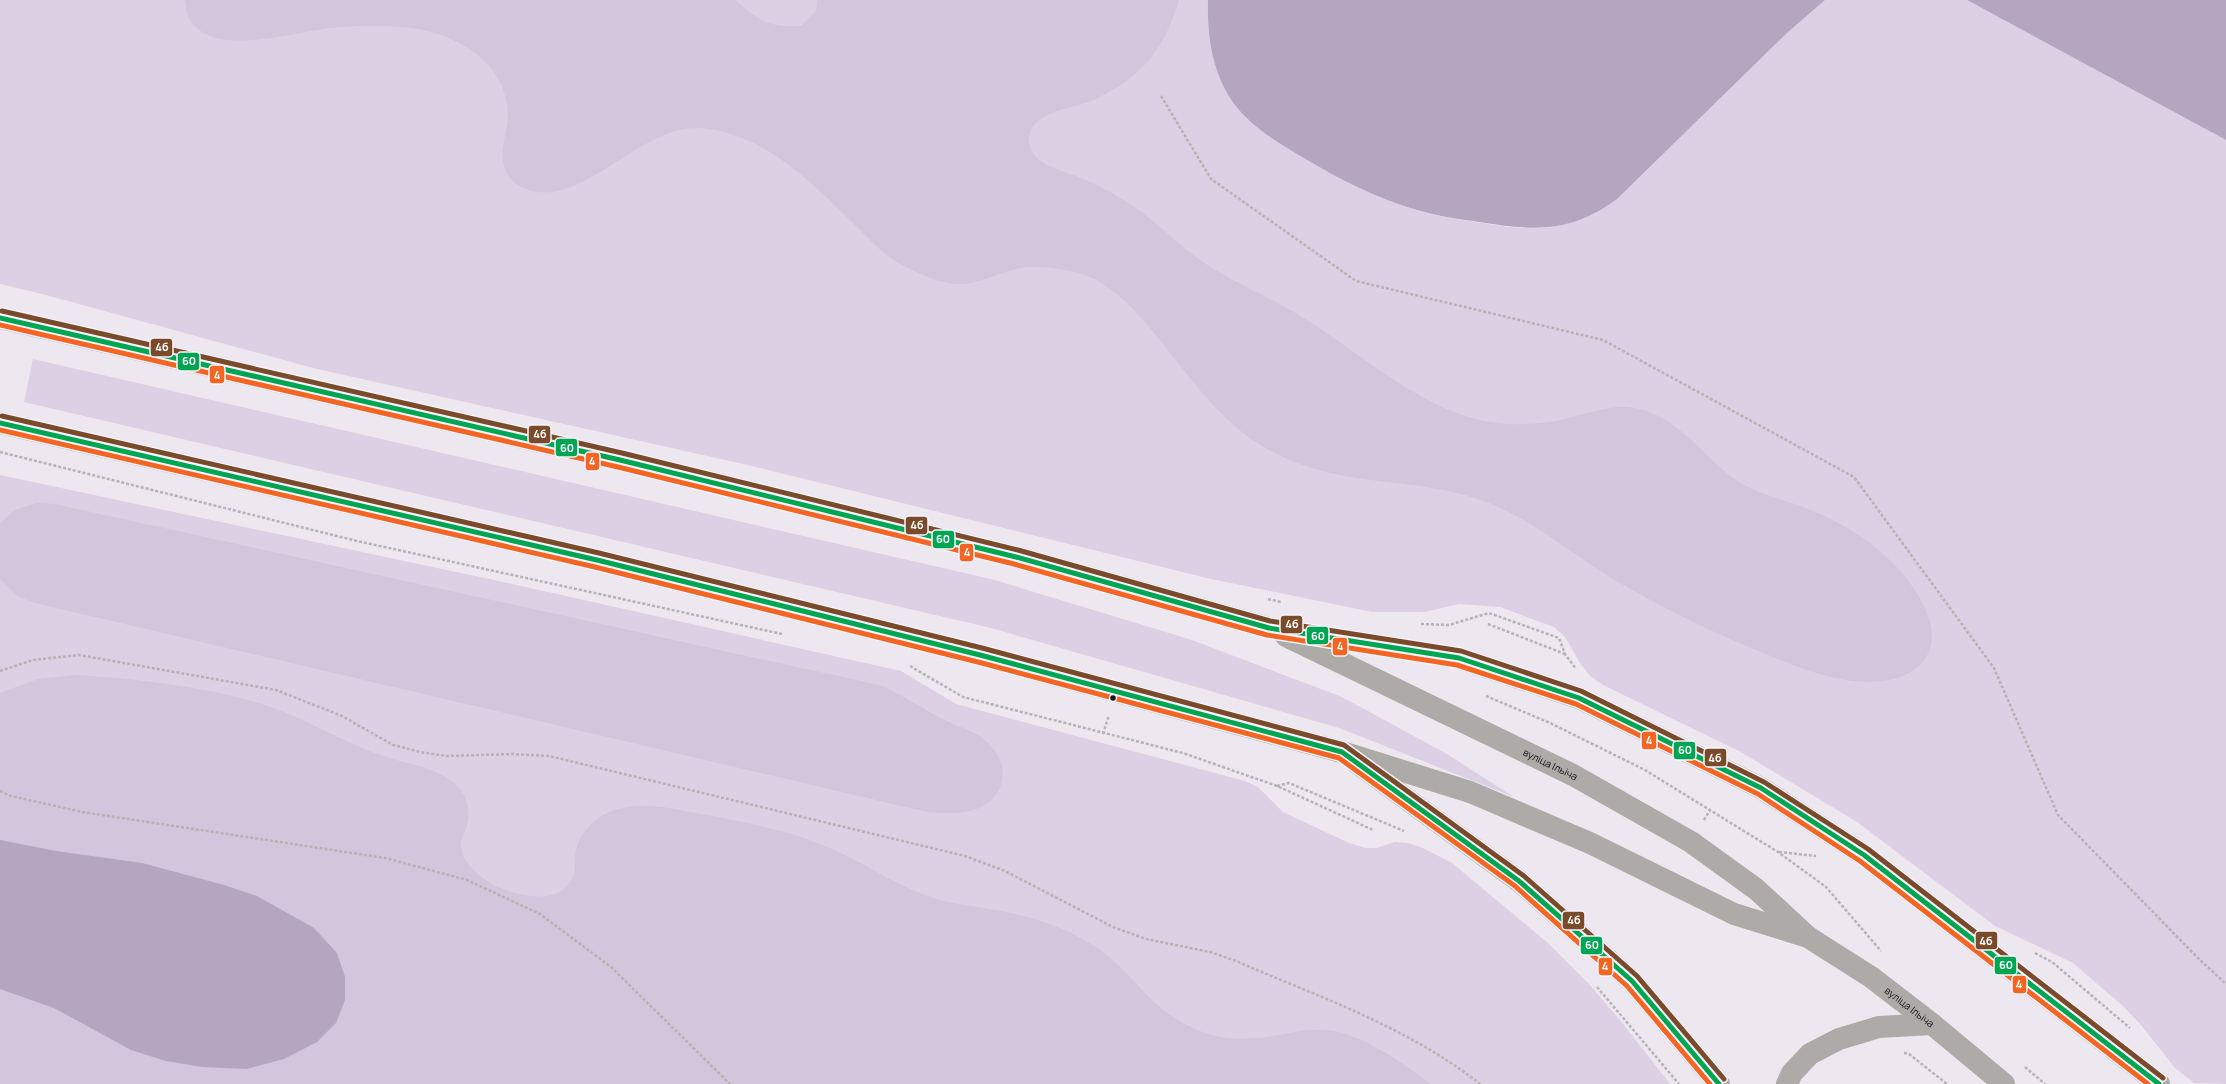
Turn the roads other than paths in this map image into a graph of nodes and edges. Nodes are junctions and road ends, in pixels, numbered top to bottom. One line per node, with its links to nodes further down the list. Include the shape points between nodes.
1 (0, 318): 3 (main road, via 666,471 1016,557)
2 (8, 424): 4 (main road, вуліца Ільіча, via 597,560 980,655)
3 (1269, 628): 5 (main road, вуліца Ільіча, via 1573,775 1691,842 1756,889); 10 (main road, via 1458,658 1579,698 1761,788 1864,855)
4 (1342, 752): 5 (main road, вуліца Ільіча, via 1470,792 1590,843 1734,914); 7 (main road, via 1525,885 1632,981)
5 (1808, 938): 6 (main road, вуліца Ільіча, via 1871,977)
6 (1932, 1024): 8 (main road, via 1879,1027 1839,1040 1810,1054 1792,1073); 9 (main road, вуліца Ільіча)
7 (1719, 1084)
8 (1787, 1084)
9 (2004, 1084)
10 (2160, 1084)

